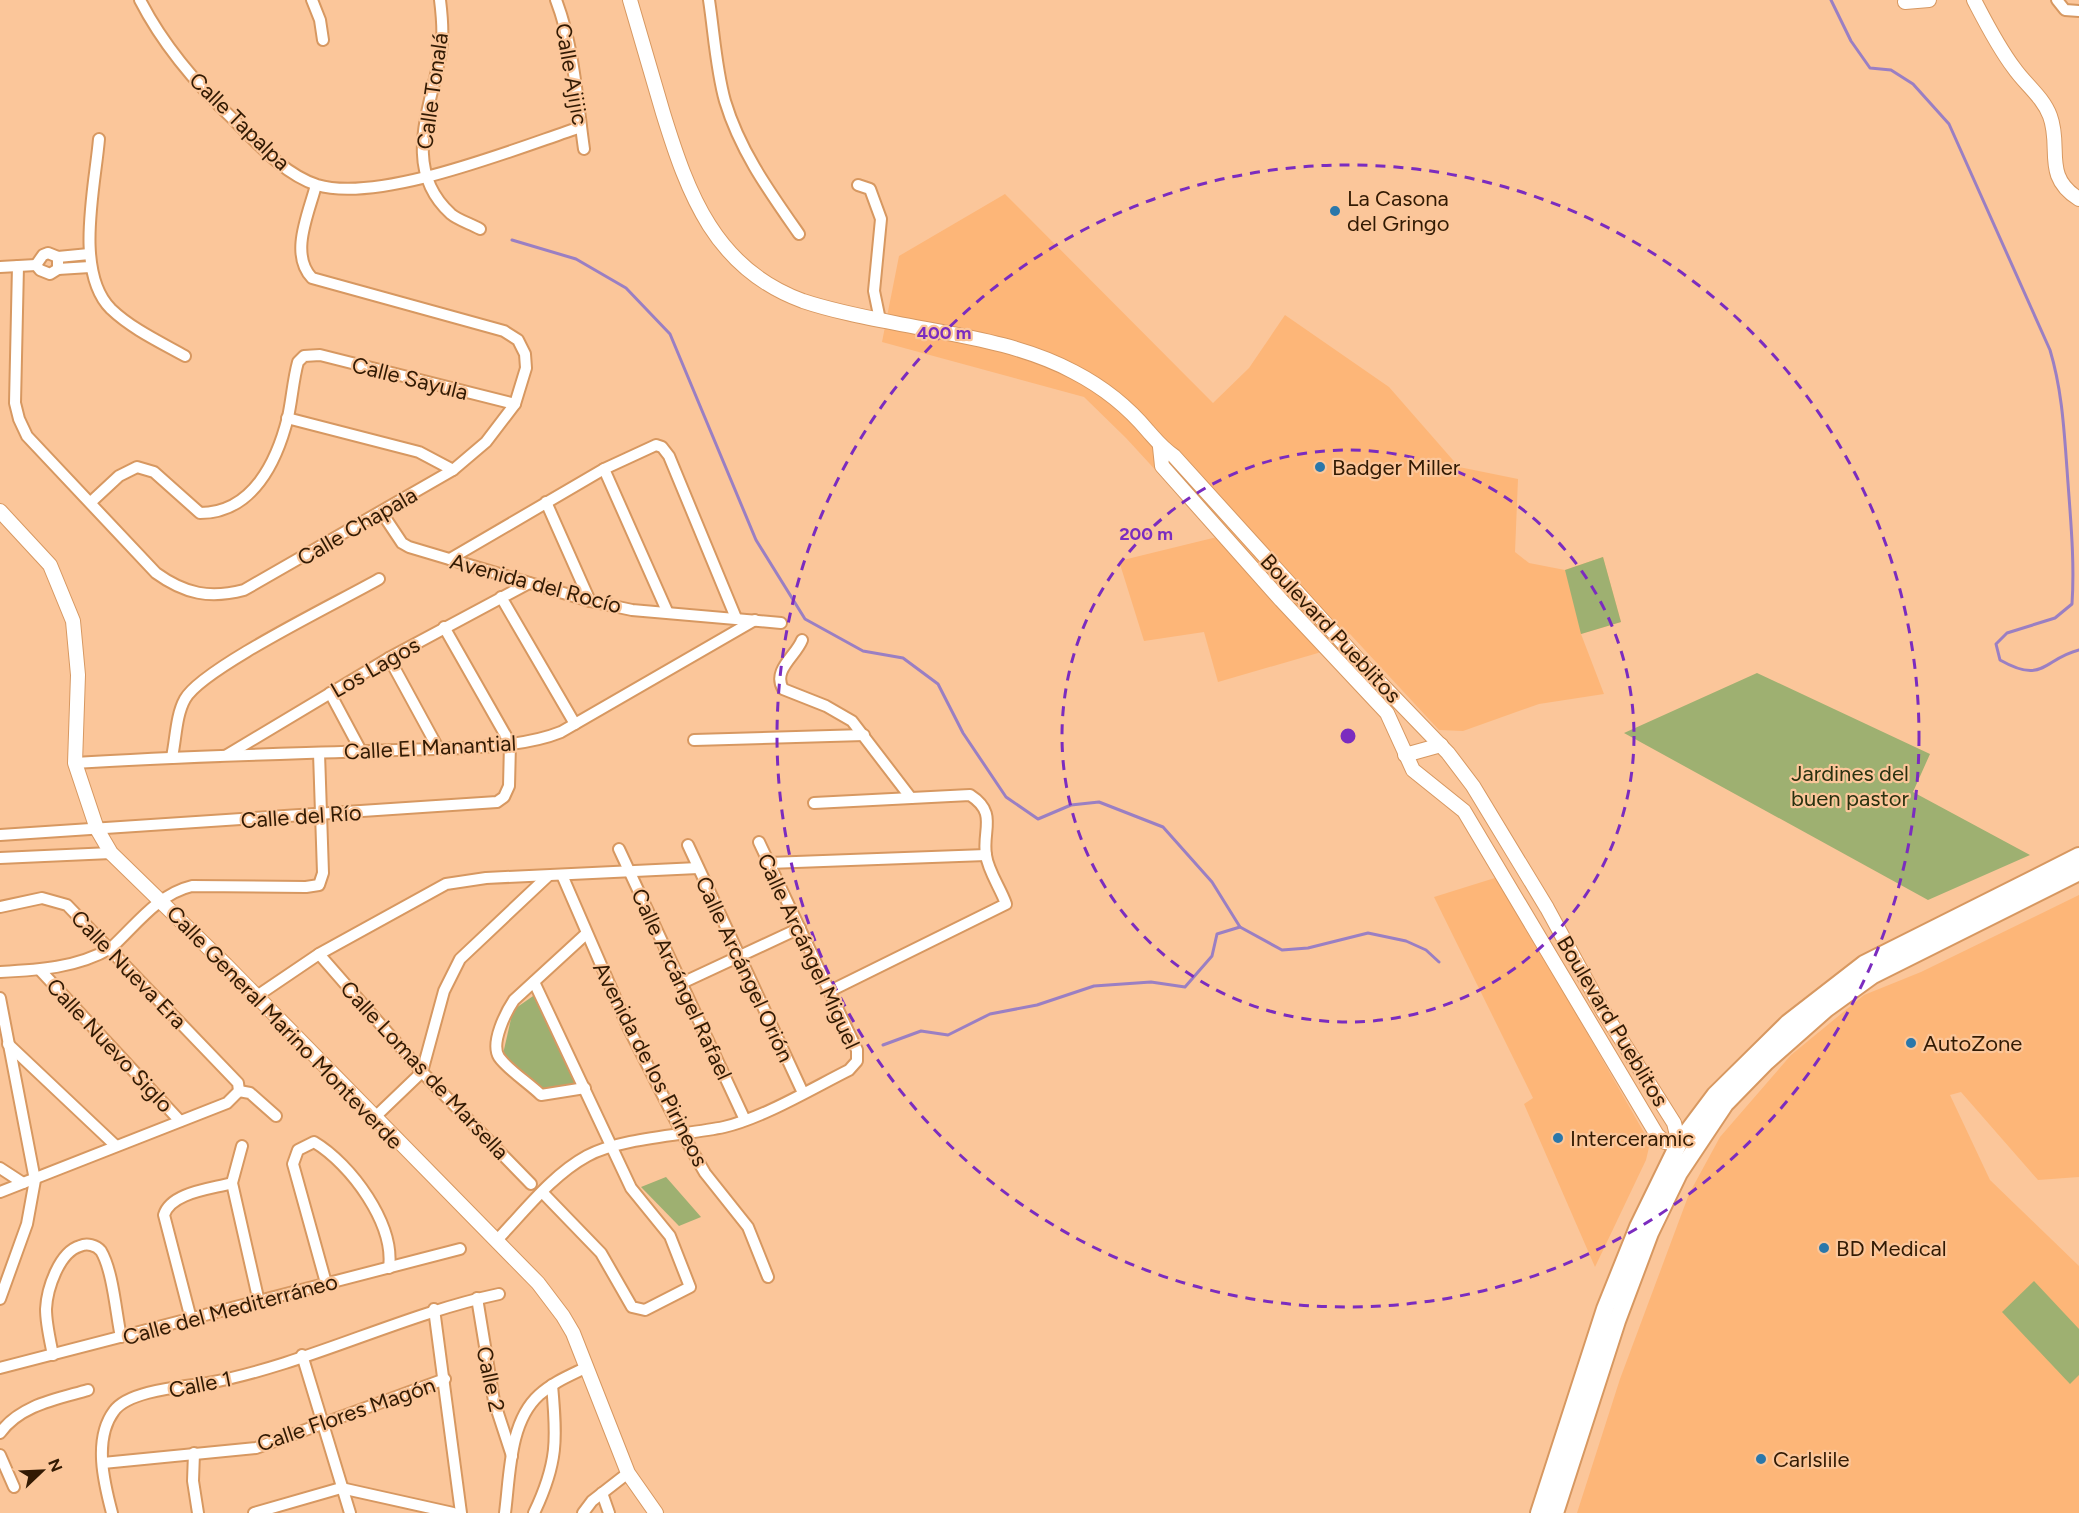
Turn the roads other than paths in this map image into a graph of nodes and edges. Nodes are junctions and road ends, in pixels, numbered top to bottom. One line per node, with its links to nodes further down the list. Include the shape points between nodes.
1 (140, 0): 17 (street, Calle Tapalpa, via 154,28 201,88 269,154 293,173)
2 (312, 0): 12 (street)
3 (440, 0): 16 (street, Calle Tonalá, via 441,50 421,154)
4 (556, 0): 13 (street, Calle Ajijic, via 572,61)
5 (630, 0): 28 (street, Boulevard Pueblitos, via 680,169 705,222 718,239 747,268 802,301)
6 (709, 0): 21 (street, via 724,99 742,147)
7 (1929, 0): 10 (street)
8 (1974, 0): 19 (street, via 2004,55 2048,110 2059,178 2066,190)
9 (2057, 0): 11 (street, via 2065,10)
10 (1904, 1)
11 (2079, 11)
12 (323, 40)
13 (581, 127): 15 (street, Calle Ajijic); 16 (street, Calle Tapalpa)
14 (99, 139): 22 (street)
15 (584, 149)
16 (426, 176): 17 (street, Calle Tapalpa, via 379,188 346,190); 20 (street, Calle Tonalá, via 451,214)
17 (316, 184): 30 (street, Calle Chapala, via 301,249 306,272 322,282 504,331 518,340 525,354 526,368)
18 (858, 185): 28 (street, via 870,189 881,219 874,291)
19 (2079, 199)
20 (480, 229)
21 (799, 234)
22 (89, 254): 23 (street); 27 (street)
23 (58, 263): 24 (street, via 50,274); 24 (street, via 48,253); 27 (street)
24 (36, 265): 25 (street)
25 (18, 266): 26 (street); 35 (street, Calle Chapala, via 15,403 19,419 36,447)
26 (0, 267)
27 (90, 267): 29 (street, via 96,287 110,308 137,329)
28 (880, 320): 32 (street, Boulevard Pueblitos, via 991,342 1073,372 1121,404)
29 (185, 356)
30 (515, 404): 31 (street, Calle Sayula, via 320,355 304,356 298,362); 34 (street, Calle Chapala, via 486,442)
31 (287, 418): 34 (street, via 419,452); 35 (street, via 259,486 213,513 200,513 154,472 137,467 119,476)
32 (1160, 447): 42 (street, Boulevard Pueblitos, via 1174,456); 44 (street, Boulevard Pueblitos, via 1162,466)
33 (604, 469): 36 (street); 46 (street); 47 (street, via 647,448 662,447)
34 (453, 470): 38 (street, Calle Chapala)
35 (91, 502): 38 (street, Calle Chapala, via 156,573 184,591 206,595 244,590)
36 (546, 502): 39 (street); 45 (street)
37 (0, 511): 65 (street, Calle General Marino Monteverde, via 50,565 73,621 78,675)
38 (382, 513): 39 (street, Avenida del Rocío, via 402,543)
39 (450, 560): 41 (street, Avenida del Rocío)
40 (379, 579): 64 (street, via 193,688 180,709)
41 (529, 583): 43 (street, Los Lagos); 45 (street, Avenida del Rocío)
42 (1293, 588): 44 (street); 58 (street, Boulevard Pueblitos)
43 (501, 597): 50 (street, Los Lagos); 54 (street)
44 (1281, 600): 62 (street, Boulevard Pueblitos, via 1387,713)
45 (590, 602): 46 (street, Avenida del Rocío)
46 (667, 611): 47 (street, Avenida del Rocío)
47 (736, 618): 48 (street, Avenida del Rocío)
48 (755, 620): 49 (street, Avenida del Rocío); 54 (street, Calle El Manantial)
49 (781, 624)
50 (444, 627): 52 (street, Los Lagos); 57 (street)
51 (802, 640): 55 (street, via 780,678 783,689 826,706 852,721)
52 (389, 658): 53 (street, Los Lagos); 59 (street)
53 (330, 693): 60 (street); 63 (street, Los Lagos)
54 (574, 724): 57 (street, Calle El Manantial, via 549,737)
55 (864, 735): 56 (street); 66 (street)
56 (694, 740)
57 (510, 743): 59 (street, Calle El Manantial); 68 (street, Calle del Río, via 509,786 504,797 488,804)
58 (1441, 745): 62 (street); 93 (street, Boulevard Pueblitos, via 1488,809)
59 (438, 748): 60 (street, Calle El Manantial)
60 (361, 751): 61 (street, Calle El Manantial)
61 (319, 753): 63 (street, Calle El Manantial); 68 (street)
62 (1405, 755): 96 (street, Boulevard Pueblitos, via 1421,778 1464,811)
63 (225, 756): 64 (street, Calle El Manantial)
64 (172, 757): 65 (street, Calle El Manantial)
65 (75, 763): 69 (street, Calle General Marino Monteverde)
66 (911, 798): 67 (street); 75 (street, via 970,795 977,800 987,816)
67 (814, 803)
68 (322, 815): 69 (street, Calle del Río); 86 (street, via 323,873 319,885 192,886)
69 (98, 829): 70 (street, Calle del Río); 74 (street, Calle General Marino Monteverde)
70 (0, 835)
71 (759, 842): 78 (street, Calle Arcángel Miguel)
72 (688, 845): 79 (street, Calle Arcángel Orión)
73 (619, 849): 81 (street, Calle Arcángel Rafael)
74 (111, 853): 77 (street); 86 (street, Calle General Marino Monteverde)
75 (986, 855): 78 (street); 99 (street, via 1006,904)
76 (2079, 856): 115 (main road, via 1884,952 1844,977 1757,1051 1715,1095)
77 (0, 858)
78 (769, 863): 88 (street, Calle Arcángel Miguel)
79 (698, 868): 81 (street); 92 (street, Calle Arcángel Orión)
80 (2079, 872): 85 (main road)
81 (630, 873): 82 (street); 98 (street, Calle Arcángel Rafael)
82 (562, 875): 83 (street); 89 (street, Avenida de los Pirineos)
83 (548, 876): 91 (street, via 446,884); 105 (street, via 469,949 452,970)
84 (2079, 877): 85 (main road)
85 (2040, 891): 114 (main road, via 1889,966 1845,993 1766,1062 1725,1104)
86 (161, 900): 90 (street); 100 (street, Calle General Marino Monteverde)
87 (0, 907): 90 (street, Calle Nueva Era, via 42,898 57,900)
88 (800, 928): 92 (street); 99 (street, Calle Arcángel Miguel)
89 (586, 934): 97 (street); 113 (street, Avenida de los Pirineos)
90 (111, 948): 94 (street, via 84,962); 106 (street, Calle Nueva Era)
91 (319, 954): 100 (street); 105 (street, Calle Lomas de Marsella)
92 (740, 957): 98 (street); 108 (street, Calle Arcángel Orión)
93 (1578, 966): 96 (street, via 1575,975); 102 (street, Boulevard Pueblitos)
94 (40, 970): 95 (street); 112 (street, Calle Nuevo Siglo)
95 (0, 972)
96 (1563, 976): 103 (street, Boulevard Pueblitos)
97 (534, 982): 107 (street); 107 (street, via 508,1009 496,1045 499,1057 541,1095)
98 (681, 983): 111 (street, Calle Arcángel Rafael)
99 (830, 991): 108 (street, Calle Arcángel Miguel, via 857,1050 857,1061 849,1070)
100 (257, 996): 110 (street, Calle General Marino Monteverde)
101 (0, 998): 104 (street)
102 (1602, 1009): 103 (street, via 1590,1006); 115 (street, Boulevard Pueblitos, via 1671,1119)
103 (1588, 1017): 115 (street, Boulevard Pueblitos, via 1657,1135 1665,1142)
104 (8, 1044): 116 (street); 121 (street)
105 (422, 1072): 110 (street); 124 (street, Calle Lomas de Marsella)
106 (238, 1087): 109 (street, Calle Nueva Era); 112 (street, via 227,1102)
107 (585, 1088): 118 (street)
108 (803, 1092): 111 (street)
109 (276, 1116)
110 (374, 1118): 127 (street, Calle General Marino Monteverde)
111 (745, 1120): 113 (street)
112 (180, 1121): 116 (street)
113 (682, 1133): 118 (street); 130 (street, Avenida de los Pirineos, via 705,1173 748,1227)
114 (1703, 1134): 115 (main road); 120 (main road)
115 (1679, 1143): 120 (main road); 167 (main road, via 1638,1227 1605,1309)
116 (116, 1146): 121 (street)
117 (242, 1146): 123 (street)
118 (611, 1148): 126 (street, via 586,1156); 126 (street, via 631,1188 670,1236 690,1287 645,1310 632,1307 601,1253)
119 (0, 1168): 122 (street)
120 (1679, 1173): 168 (main road, via 1650,1233 1617,1321)
121 (35, 1180): 122 (street); 134 (street, via 27,1224)
122 (23, 1183): 125 (street)
123 (232, 1183): 135 (street); 137 (street, via 182,1197 166,1208 164,1215)
124 (531, 1184)
125 (0, 1192)
126 (543, 1193): 127 (street)
127 (497, 1240): 141 (street, Calle General Marino Monteverde, via 563,1316)
128 (460, 1249): 129 (street, Calle del Mediterráneo)
129 (389, 1268): 131 (street, Calle del Mediterráneo); 131 (street, via 388,1236 376,1208 339,1163 314,1142 298,1150 293,1164)
130 (768, 1277)
131 (326, 1283): 135 (street, Calle del Mediterráneo)
132 (499, 1294): 133 (street, Calle 1)
133 (477, 1298): 136 (street, Calle 1); 150 (street, Calle 2, via 494,1401)
134 (0, 1299)
135 (259, 1302): 137 (street, Calle del Mediterráneo)
136 (434, 1310): 140 (street, Calle 1); 143 (street)
137 (191, 1319): 138 (street, Calle del Mediterráneo)
138 (121, 1337): 139 (street, Calle del Mediterráneo); 139 (street, via 100,1250 84,1245 69,1252 55,1275 46,1307)
139 (53, 1355): 142 (street, Calle del Mediterráneo)
140 (302, 1355): 146 (street); 151 (street, Calle 1, via 245,1374 133,1398 118,1407 107,1424)
141 (587, 1367): 144 (street); 152 (street, Calle General Marino Monteverde)
142 (0, 1368)
143 (445, 1379): 146 (street, Calle Flores Magón); 161 (street)
144 (552, 1384): 150 (street, via 532,1402 522,1419); 163 (street, via 553,1467)
145 (88, 1390): 147 (street, via 35,1406 15,1417)
146 (323, 1422): 148 (street, Calle Flores Magón, via 256,1448); 154 (street)
147 (0, 1433)
148 (194, 1453): 151 (street, Calle Flores Magón); 157 (street)
149 (0, 1455): 153 (street)
150 (513, 1457): 162 (street)
151 (103, 1463): 156 (street)
152 (628, 1473): 155 (street); 166 (street, Calle General Marino Monteverde)
153 (14, 1487)
154 (341, 1488): 158 (street); 159 (street); 160 (street)
155 (602, 1493): 164 (street); 165 (street)
156 (112, 1513)
157 (198, 1513)
158 (254, 1513)
159 (350, 1513)
160 (453, 1513)
161 (462, 1513)
162 (505, 1513)
163 (534, 1513)
164 (583, 1513)
165 (609, 1513)
166 (656, 1513)
167 (1539, 1513)
168 (1555, 1513)

